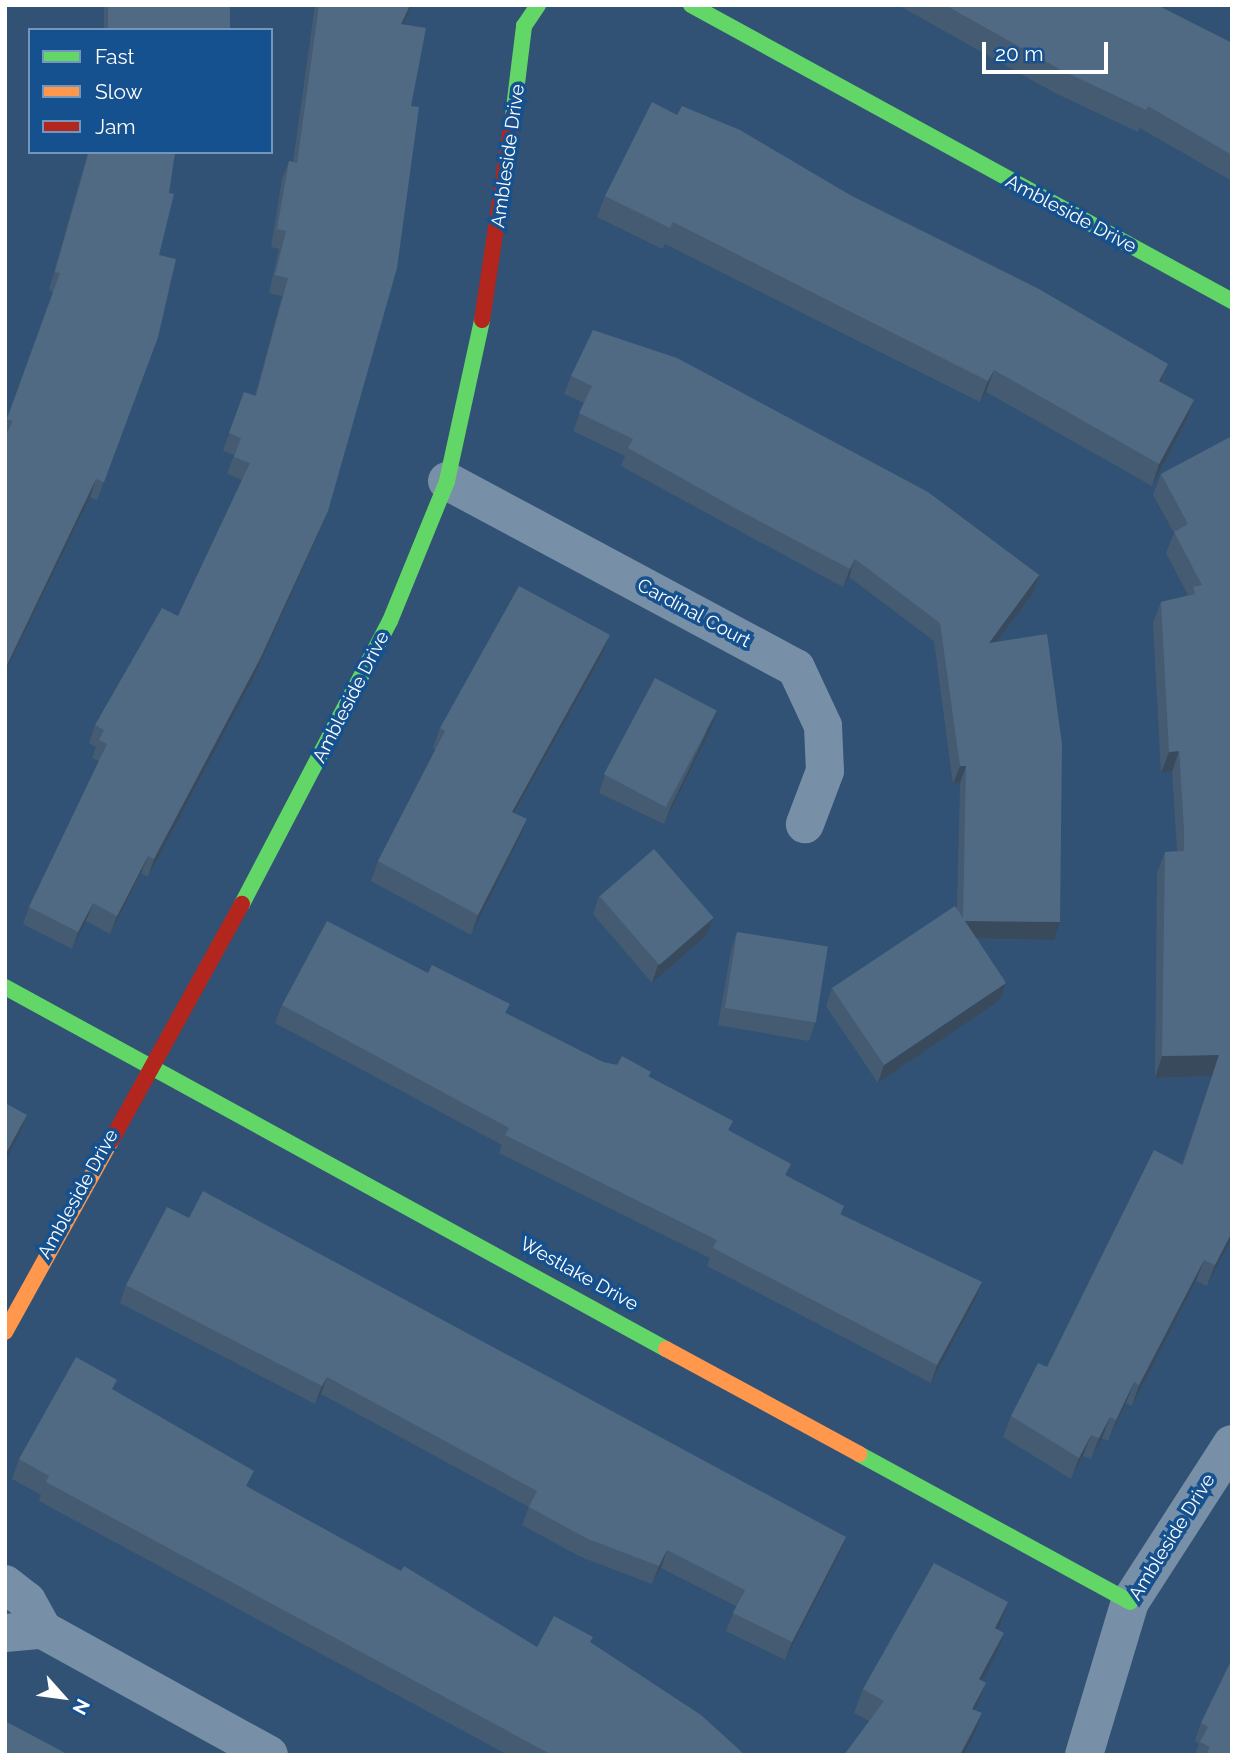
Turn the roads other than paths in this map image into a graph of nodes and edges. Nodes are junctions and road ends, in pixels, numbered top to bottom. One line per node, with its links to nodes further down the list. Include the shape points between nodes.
1 (538, 5): 4 (street, Ambleside Drive, via 524,26 493,269)
2 (691, 5): 3 (street, Ambleside Drive)
3 (1232, 301)
4 (447, 481): 5 (street, Cardinal Court, via 796,668 823,726 825,771); 7 (street, Ambleside Drive, via 390,621 273,849)
5 (805, 824)
6 (5, 987): 7 (street, Westlake Drive)
7 (150, 1062): 8 (street, Ambleside Drive); 11 (street, Westlake Drive)
8 (5, 1332)
9 (1232, 1444): 11 (street, Ambleside Drive)
10 (5, 1584): 12 (street, via 27,1601)
11 (1129, 1602): 15 (street, Ambleside Drive)
12 (43, 1630): 13 (street); 14 (street)
13 (5, 1633)
14 (270, 1755)
15 (1084, 1755)

